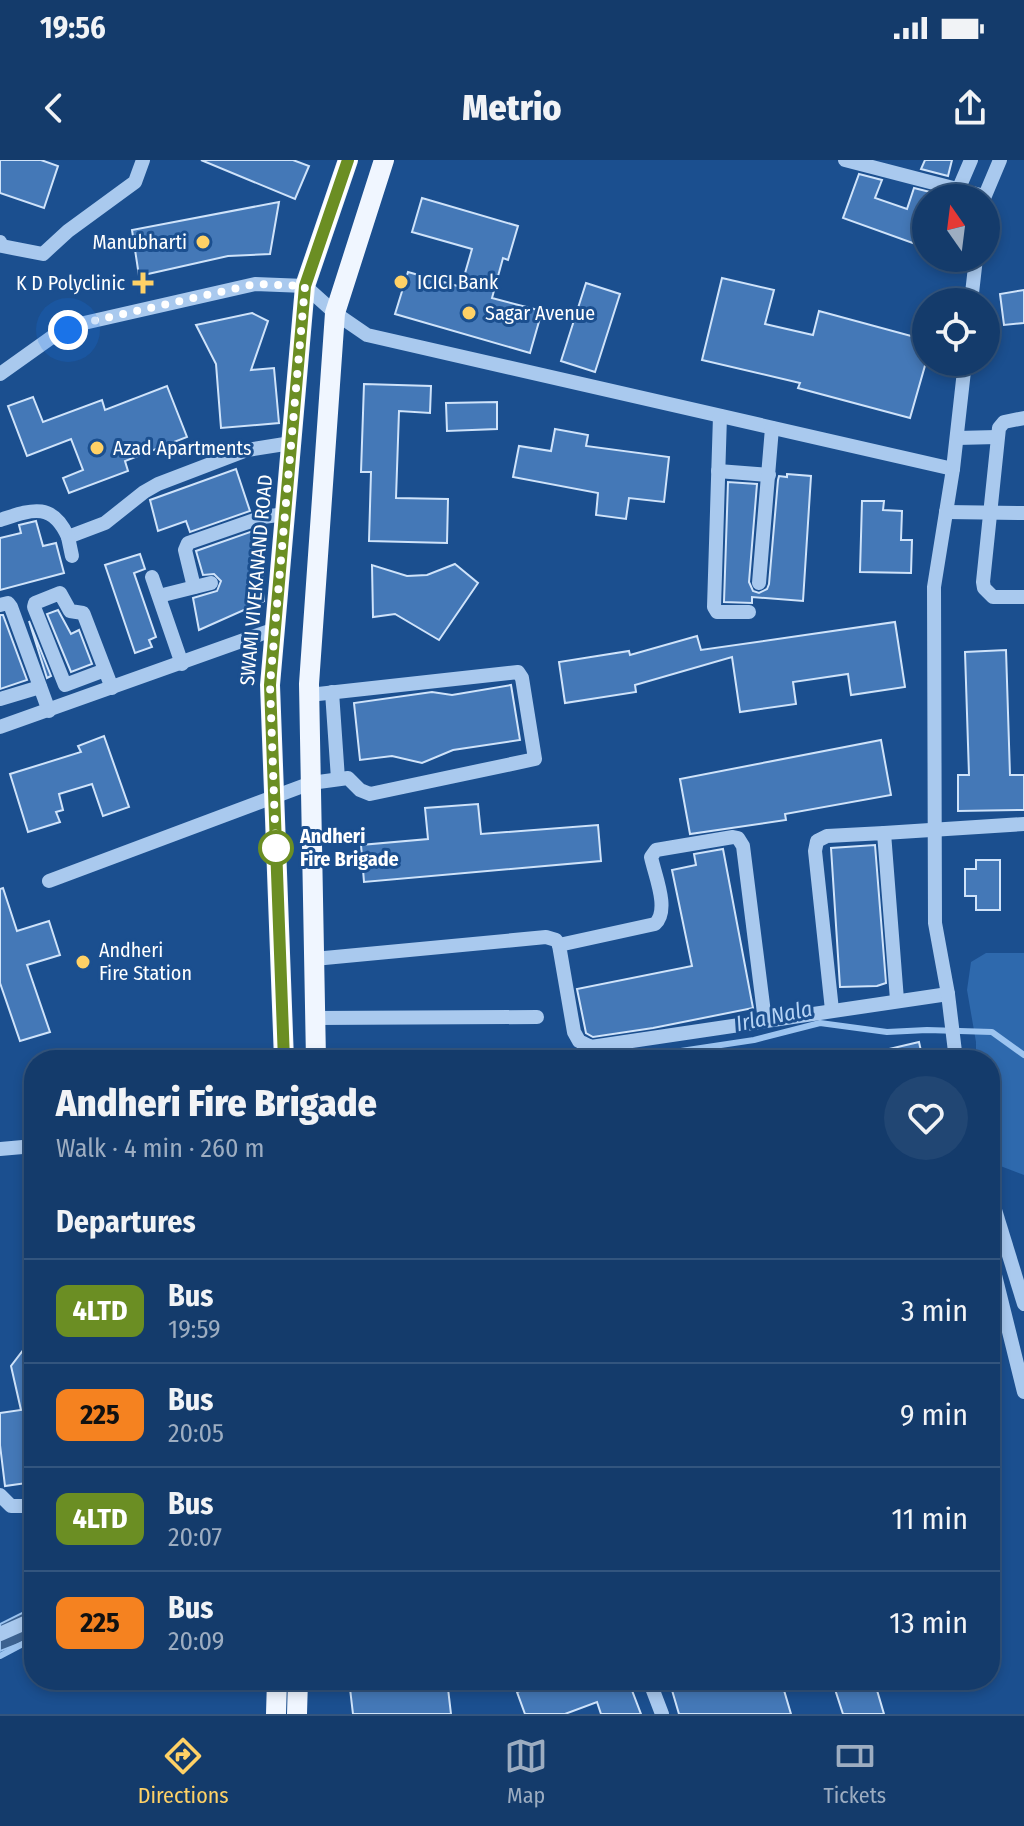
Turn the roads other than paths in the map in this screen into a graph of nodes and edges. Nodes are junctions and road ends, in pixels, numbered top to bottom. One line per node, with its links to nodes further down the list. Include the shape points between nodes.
1 (143, 160): 10 (street, via 135,182 43,254)
2 (348, 160): 11 (main road, SWAMI VIVEKANAND ROAD)
3 (384, 160): 12 (main road)
4 (845, 160): 7 (street)
5 (971, 160): 8 (street)
6 (995, 161): 9 (street)
7 (943, 184)
8 (961, 184)
9 (988, 184)
10 (0, 242)
11 (305, 286): 12 (street); 13 (street, via 255,284 84,323 52,337); 20 (main road, SWAMI VIVEKANAND ROAD)
12 (335, 313): 15 (street, via 367,335); 45 (main road)
13 (0, 374)
14 (964, 376): 19 (street)
15 (720, 416): 17 (street); 22 (street)
16 (1024, 418): 18 (street, via 1004,422)
17 (772, 428): 21 (street); 23 (street)
18 (997, 437): 19 (street); 27 (street)
19 (957, 438): 21 (street)
20 (291, 443): 26 (main road, SWAMI VIVEKANAND ROAD); 29 (street, via 247,450 158,484 105,523)
21 (953, 469): 24 (street)
22 (718, 471): 23 (street); 38 (street, via 714,607 717,612)
23 (769, 475): 33 (street)
24 (946, 512): 27 (street); 53 (street, via 934,587)
25 (1024, 513): 27 (street)
26 (285, 514): 34 (street, via 188,543); 39 (main road, SWAMI VIVEKANAND ROAD)
27 (990, 514): 36 (street, via 984,588 993,597)
28 (0, 520): 29 (street, via 41,510 62,523)
29 (68, 537): 30 (street)
30 (72, 556)
31 (152, 577): 35 (street)
32 (211, 583): 34 (street)
33 (759, 583)
34 (194, 587): 35 (street)
35 (159, 596): 40 (street)
36 (1024, 597)
37 (0, 605): 42 (street, via 11,607)
38 (749, 612)
39 (275, 629): 40 (street); 51 (main road, SWAMI VIVEKANAND ROAD, via 270,685)
40 (182, 664): 43 (street)
41 (105, 670): 41 (street, via 83,613 70,611 61,593 35,603 65,685); 43 (street)
42 (40, 687): 46 (street); 47 (street)
43 (112, 688): 47 (street)
44 (332, 692): 45 (street); 49 (street); 49 (street, via 518,672 535,754 530,762 370,794 348,778)
45 (309, 695): 50 (main road)
46 (0, 699)
47 (49, 711): 48 (street)
48 (0, 727)
49 (338, 779): 50 (street)
50 (311, 783): 51 (street); 57 (main road)
51 (274, 795): 55 (street); 64 (main road, SWAMI VIVEKANAND ROAD)
52 (1024, 824): 53 (street)
53 (935, 831): 54 (street); 58 (street, via 935,923)
54 (884, 833): 59 (street); 60 (street, via 827,836 815,846)
55 (49, 881)
56 (559, 945): 57 (street, via 546,937); 63 (street, via 574,1032 584,1045); 63 (street, via 660,920 663,909 651,857 656,850 738,838)
57 (314, 959): 62 (main road)
58 (948, 994): 59 (street); 66 (street)
59 (897, 1000): 60 (street)
60 (832, 1010): 63 (street)
61 (537, 1017): 62 (street)
62 (315, 1018): 65 (main road)
63 (765, 1021)
64 (284, 1050)
65 (316, 1050)
66 (955, 1050)
67 (24, 1147): 68 (street)
68 (0, 1149)
69 (1000, 1233): 71 (street)
70 (1000, 1297): 72 (street)
71 (1024, 1303): 72 (street)
72 (1003, 1309): 73 (street)
73 (1018, 1349): 74 (street)
74 (1024, 1392)
75 (0, 1495): 76 (street, via 11,1506)
76 (24, 1506)
77 (24, 1623): 78 (street)
78 (0, 1634)
79 (277, 1690): 82 (main road)
80 (298, 1690): 83 (main road)
81 (653, 1690): 84 (street)
82 (276, 1714)
83 (297, 1714)
84 (662, 1714)

